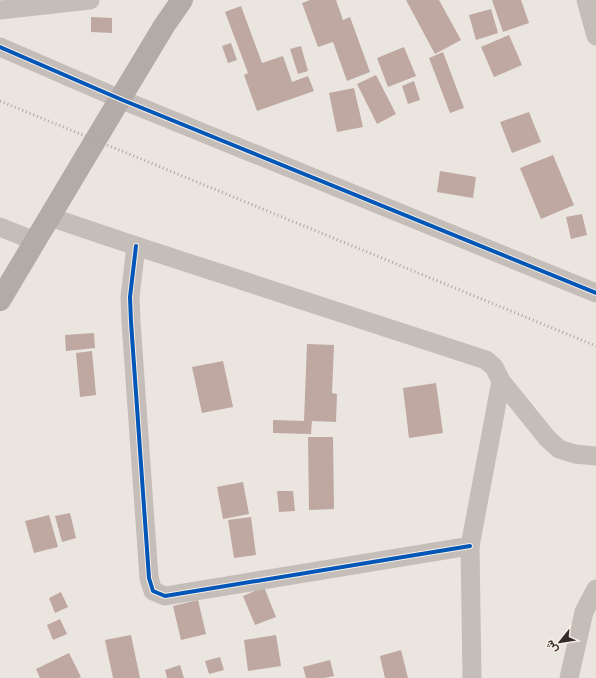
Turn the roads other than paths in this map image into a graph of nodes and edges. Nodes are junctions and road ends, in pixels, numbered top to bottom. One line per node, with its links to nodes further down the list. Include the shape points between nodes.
1 (90, 0): 4 (street)
2 (182, 0): 7 (main road)
3 (586, 0): 5 (street)
4 (0, 10)
5 (595, 27)
6 (0, 47): 7 (street)
7 (120, 99): 8 (main road); 12 (street)
8 (50, 217): 10 (main road); 11 (street)
9 (0, 227): 10 (street)
10 (35, 241): 13 (main road)
11 (136, 246): 14 (street, via 486,360 494,367); 16 (street, via 130,297 131,322 149,578 153,591 164,596)
12 (596, 293)
13 (0, 300)
14 (501, 381): 15 (street, via 559,449); 16 (street)
15 (596, 456)
16 (470, 546): 18 (street)
17 (596, 589): 19 (street, via 584,612)
18 (472, 678)
19 (569, 678)

